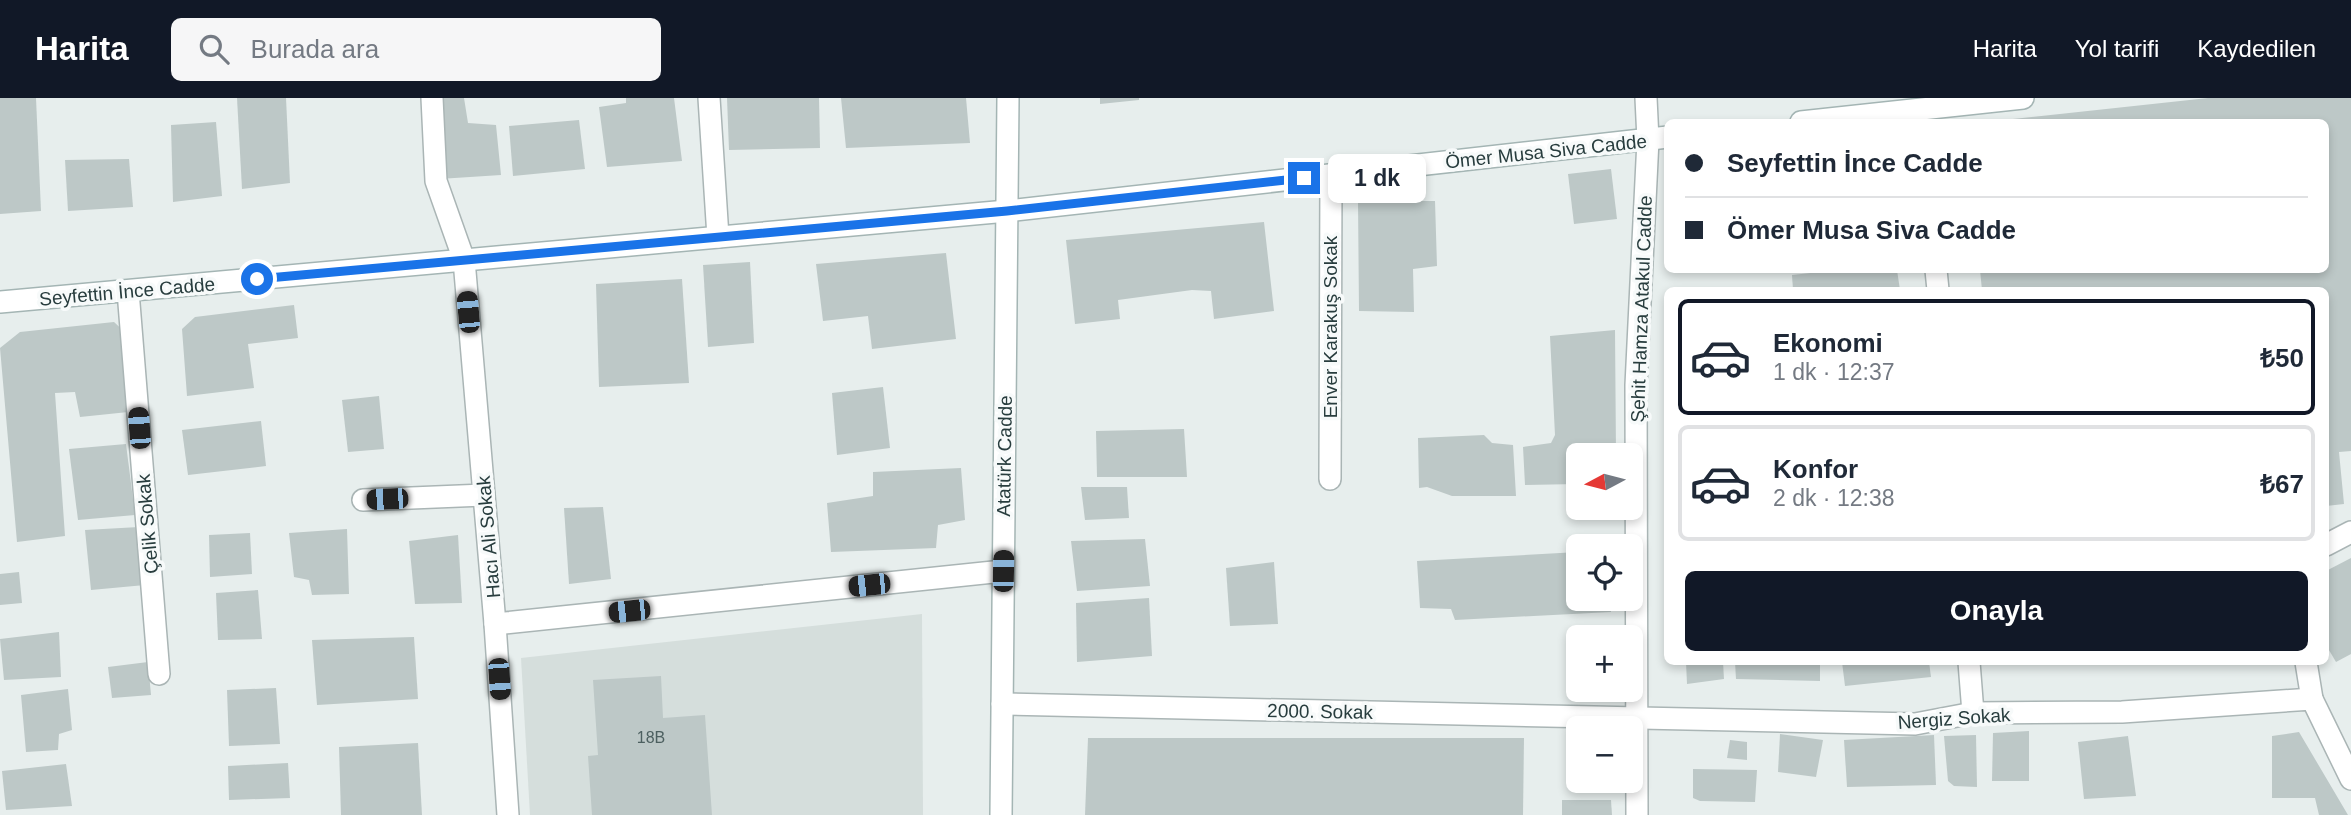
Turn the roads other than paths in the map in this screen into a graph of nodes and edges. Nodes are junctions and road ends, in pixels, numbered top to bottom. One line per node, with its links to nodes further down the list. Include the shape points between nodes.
1 (432, 98): 12 (street, Hacı Ali Sokak, via 436,181)
2 (709, 98): 11 (street)
3 (1008, 98): 10 (street, Atatürk Cadde)
4 (1646, 98): 8 (street, Şehit Hamza Atakul Cadde)
5 (2023, 98): 6 (street)
6 (1922, 110): 7 (street)
7 (1831, 119)
8 (1658, 139): 9 (street, Ömer Musa Siva Cadde); 28 (street, Şehit Hamza Atakul Cadde, via 1636,385)
9 (1331, 175): 10 (street, Ömer Musa Siva Cadde); 15 (street, Enver Karakuş Sokak)
10 (1007, 211): 11 (street, Seyfettin İnce Cadde); 20 (street, Atatürk Cadde)
11 (718, 237): 12 (street, Seyfettin İnce Cadde)
12 (464, 260): 13 (street, Seyfettin İnce Cadde); 16 (street, Hacı Ali Sokak)
13 (128, 290): 14 (street, Seyfettin İnce Cadde); 24 (street, Çelik Sokak)
14 (0, 302)
15 (1330, 479)
16 (484, 495): 17 (street); 21 (street, Hacı Ali Sokak)
17 (363, 500)
18 (2351, 532): 19 (street)
19 (2329, 543)
20 (1003, 571): 21 (street); 26 (street, Atatürk Cadde)
21 (495, 624): 33 (street, Hacı Ali Sokak)
22 (1969, 665): 27 (street)
23 (2306, 665): 25 (street)
24 (159, 674)
25 (2312, 699): 27 (street, Nergiz Sokak, via 2122,712); 31 (street)
26 (1002, 704): 29 (street, 2000. Sokak); 34 (street, Atatürk Cadde)
27 (1973, 713): 30 (street, Nergiz Sokak, via 1915,724)
28 (1638, 716)
29 (1566, 717)
30 (1643, 719)
31 (2351, 779)
32 (1637, 793): 35 (street, Şehit Hamza Atakul Cadde)
33 (508, 815)
34 (1001, 815)
35 (1637, 815)

